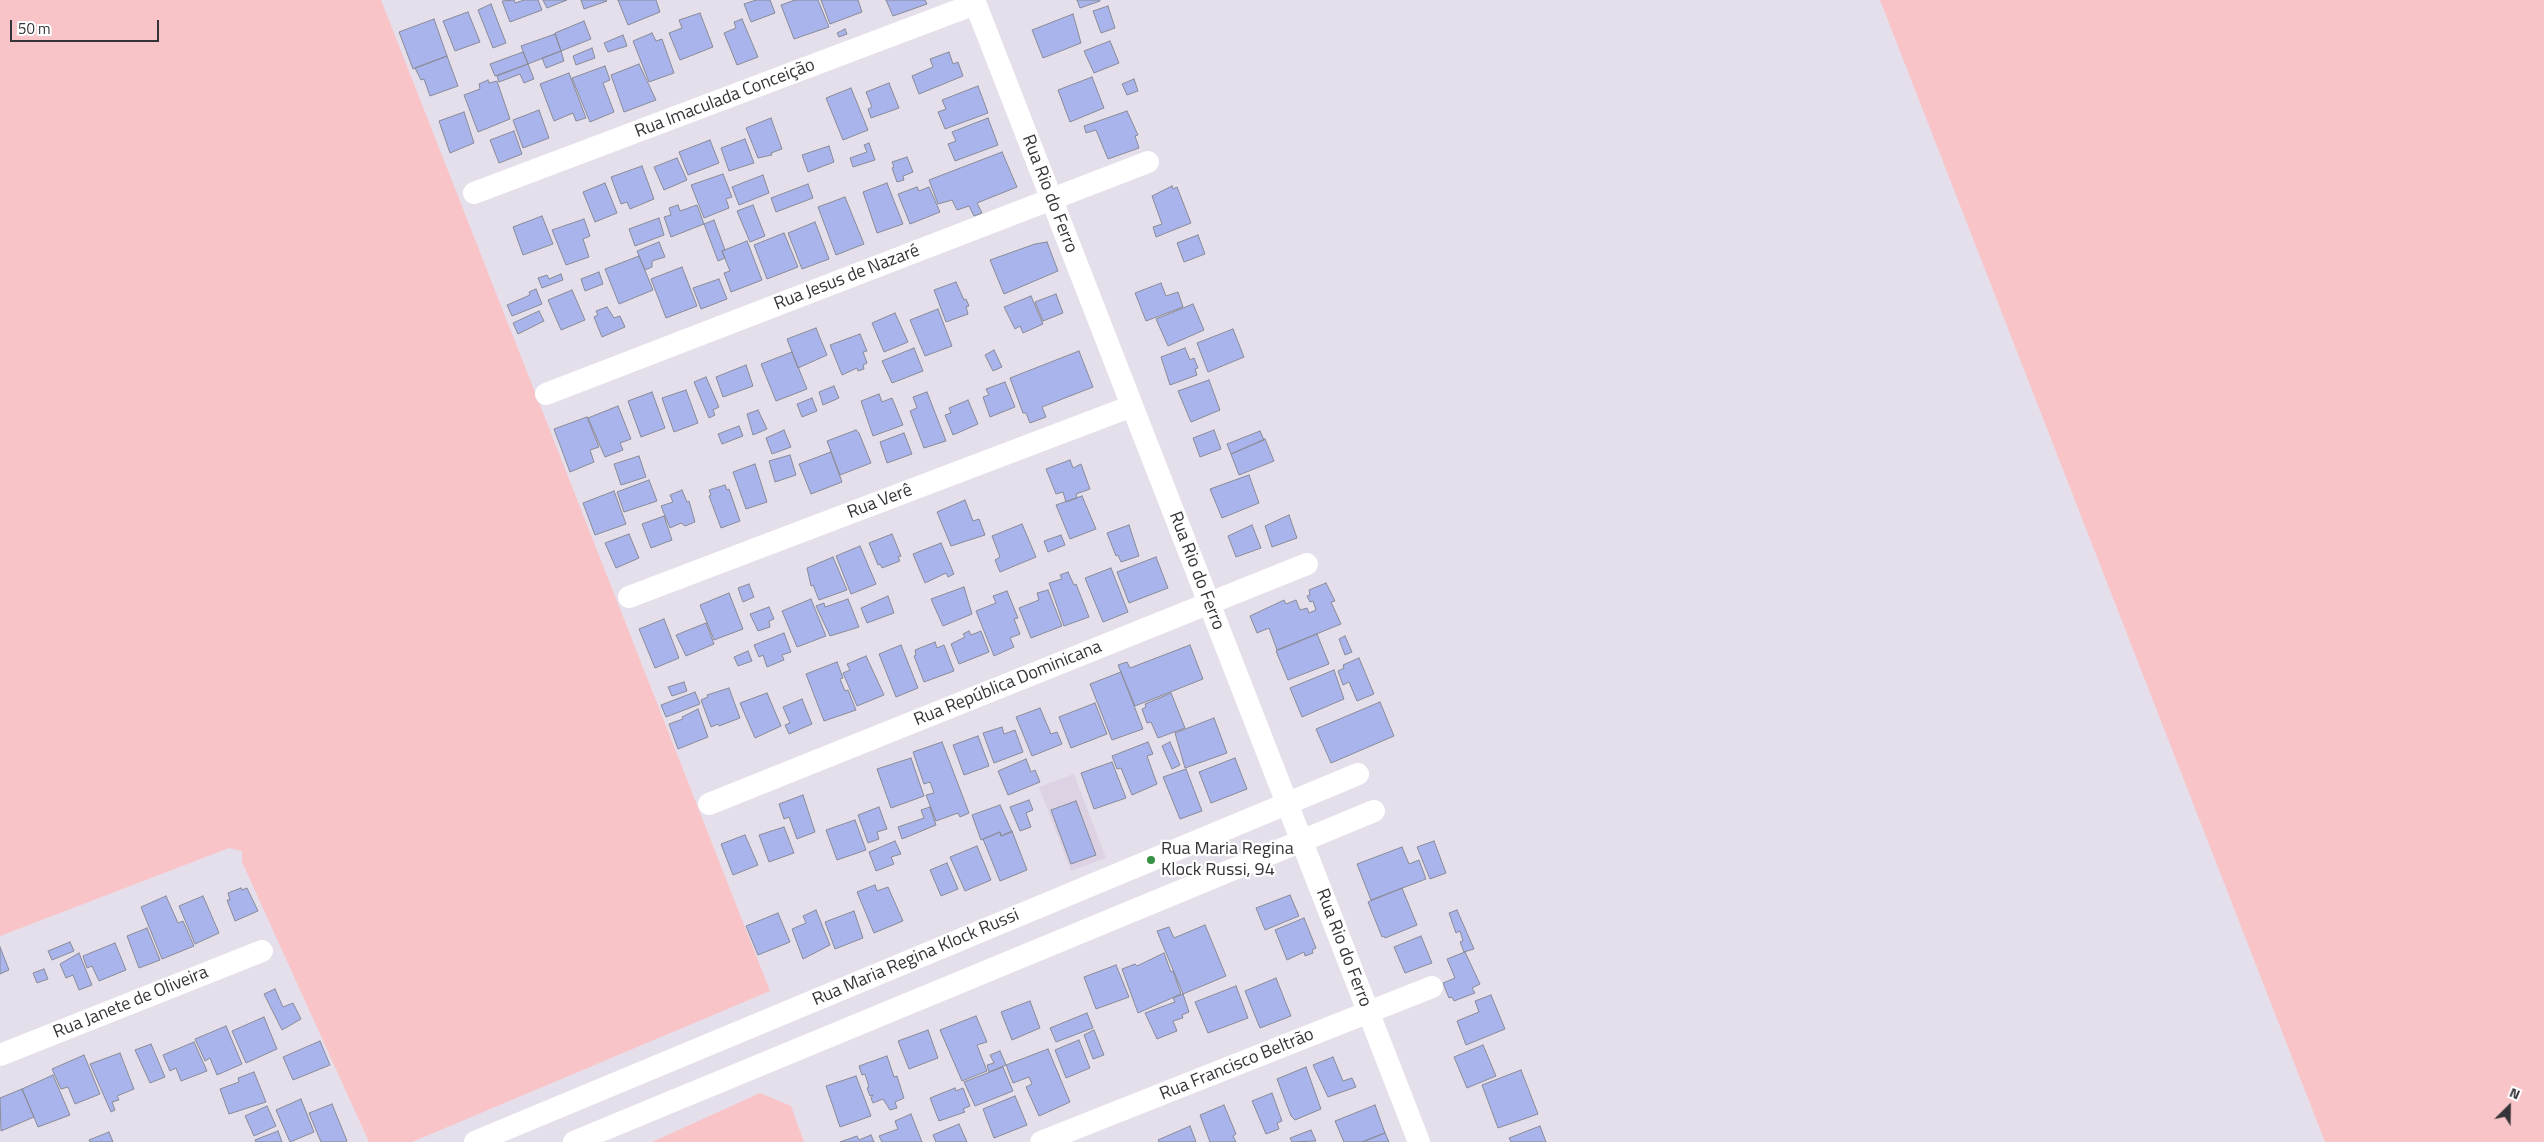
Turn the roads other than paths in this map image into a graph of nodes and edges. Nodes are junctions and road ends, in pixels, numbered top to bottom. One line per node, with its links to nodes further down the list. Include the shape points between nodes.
1 (975, 2): 3 (street, Rua Imaculada Conceição); 4 (street, Rua Rio do Ferro)
2 (1148, 162): 4 (street, Rua Jesus de Nazaré)
3 (474, 193)
4 (1052, 200): 5 (street, Rua Jesus de Nazaré); 6 (street, Rua Rio do Ferro)
5 (546, 394)
6 (1132, 406): 8 (street, Rua Verê); 9 (street, Rua Rio do Ferro)
7 (1307, 564): 9 (street, Rua República Dominicana)
8 (629, 597)
9 (1209, 603): 11 (street, Rua Rio do Ferro); 12 (street, Rua República Dominicana)
10 (1358, 774): 11 (street, Rua Maria Regina Klock Russi)
11 (1286, 803): 14 (street, Rua Rio do Ferro); 19 (street, Rua Maria Regina Klock Russi)
12 (709, 804)
13 (1374, 811): 14 (street)
14 (1301, 840): 17 (street, Rua Rio do Ferro); 20 (street)
15 (262, 951): 18 (street, Rua Janete de Oliveira)
16 (1432, 987): 17 (street, Rua Francisco Beltrão)
17 (1368, 1013): 21 (street, Rua Francisco Beltrão); 22 (street, Rua Rio do Ferro)
18 (0, 1055)
19 (475, 1142)
20 (574, 1142)
21 (1041, 1142)
22 (1419, 1142)

